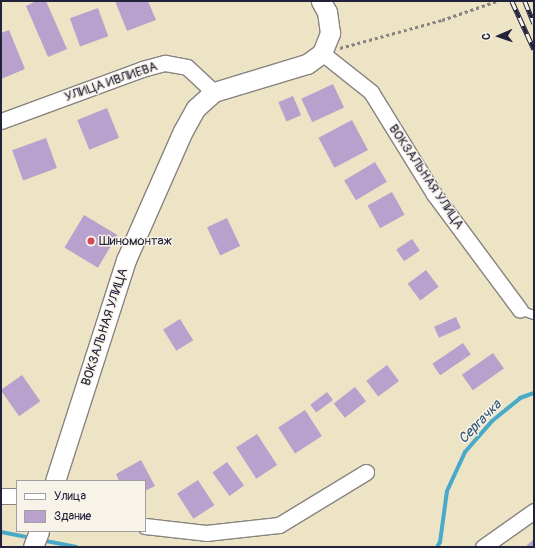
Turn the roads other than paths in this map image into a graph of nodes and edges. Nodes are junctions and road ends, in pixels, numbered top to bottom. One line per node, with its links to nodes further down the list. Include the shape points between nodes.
1 (321, 1): 2 (street, via 327,12 330,33)
2 (322, 53): 3 (street, ВОКЗАЛЬНАЯ УЛИЦА, via 307,64); 5 (street, ВОКЗАЛЬНАЯ УЛИЦА, via 371,92 434,194)
3 (214, 92): 4 (street, УЛИЦА ИВЛИЕВА, via 187,67 165,63 142,69); 8 (street, ВОКЗАЛЬНАЯ УЛИЦА, via 196,108 183,131 126,260)
4 (1, 121)
5 (520, 310): 6 (lane)
6 (534, 315)
7 (366, 472): 12 (street, via 279,526 206,533)
8 (55, 480)
9 (1, 496): 10 (street)
10 (16, 496)
11 (534, 511): 15 (street)
12 (146, 526)
13 (39, 532): 14 (street)
14 (33, 547)
15 (483, 547)

